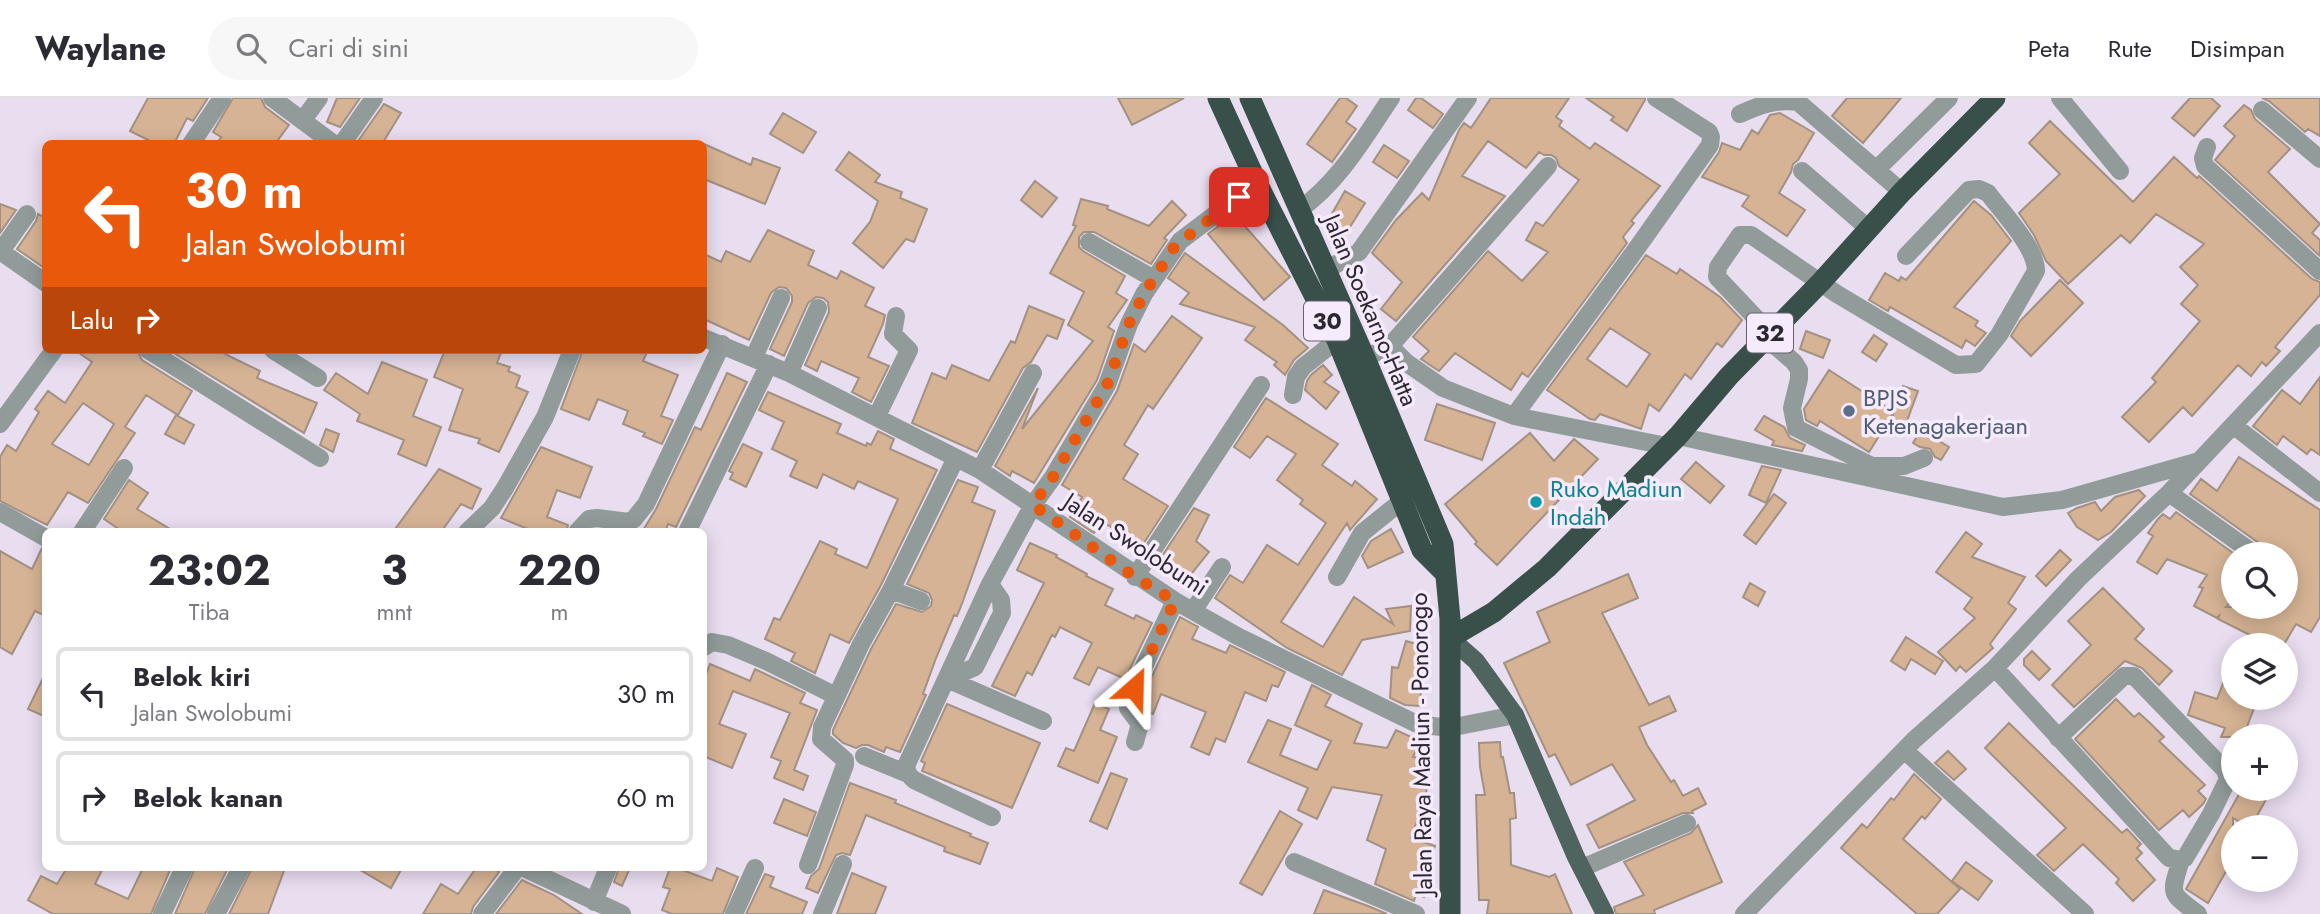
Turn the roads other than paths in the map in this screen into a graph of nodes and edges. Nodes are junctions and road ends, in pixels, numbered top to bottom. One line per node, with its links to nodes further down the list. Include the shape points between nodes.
1 (222, 98): 17 (street)
2 (272, 98): 16 (street)
3 (318, 98): 16 (street)
4 (374, 98): 19 (street)
5 (1218, 98): 26 (highway, Jalan Soekarno-Hatta / 30)
6 (1250, 98): 28 (highway, Jalan Soekarno-Hatta / 30)
7 (1391, 98): 28 (street, via 1347,164)
8 (1468, 98): 34 (street, via 1359,252)
9 (1657, 98): 59 (street, via 1709,132 1710,145)
10 (1949, 98): 23 (street)
11 (1994, 98): 27 (highway, 32)
12 (2060, 98): 25 (street)
13 (1799, 100): 15 (street, via 1763,103); 23 (street)
14 (2262, 110): 21 (street)
15 (1740, 114)
16 (303, 120): 18 (street)
17 (194, 140)
18 (329, 140)
19 (345, 140)
20 (2207, 147): 35 (street, via 2204,166)
21 (2320, 159)
22 (1548, 166): 47 (street)
23 (1877, 169): 27 (street)
24 (1802, 171): 30 (street)
25 (2120, 171)
26 (1257, 183): 36 (street, via 1180,241); 45 (highway, Jalan Soekarno-Hatta / 30)
27 (1902, 192): 30 (highway, 32)
28 (1299, 210): 34 (highway, Jalan Soekarno-Hatta / 30)
29 (27, 214): 32 (street)
30 (1869, 229): 38 (highway, 32)
31 (1089, 242): 36 (street)
32 (0, 251): 37 (street)
33 (1906, 256): 38 (street, via 1969,190 1979,189 1988,193 2029,248 2036,271 1999,335 1976,364 1969,366 1956,365)
34 (1326, 270): 52 (highway, Jalan Soekarno-Hatta / 30)
35 (2320, 271)
36 (1154, 279): 73 (street, via 1129,324 1107,385)
37 (42, 280)
38 (1821, 282): 43 (highway, 32); 43 (street, via 1751,235 1736,238 1717,277)
39 (781, 298): 53 (street)
40 (818, 309): 54 (street)
41 (895, 316): 60 (street, via 893,334 909,350)
42 (2320, 332): 62 (street)
43 (1768, 335): 63 (highway, 32); 66 (street, via 1799,370 1792,408 1796,428 1872,466 1904,466)
44 (707, 339): 46 (street, Jalan Swolobumi)
45 (1336, 340): 58 (street, via 1303,367); 72 (highway, Jalan Soekarno-Hatta / 30)
46 (722, 344): 53 (street, Jalan Swolobumi); 77 (street, via 646,504 629,522 597,517)
47 (1390, 346): 52 (street); 59 (street, via 1443,388)
48 (51, 354): 61 (street)
49 (154, 354): 64 (street)
50 (279, 354): 56 (street)
51 (570, 354): 76 (street, via 545,417 505,488)
52 (1365, 358): 81 (highway, Jalan Soekarno-Hatta / 30)
53 (761, 360): 54 (street, Jalan Swolobumi); 78 (street)
54 (789, 373): 60 (street, Jalan Swolobumi)
55 (1033, 373): 69 (street)
56 (318, 378)
57 (1261, 385): 83 (street)
58 (1293, 396)
59 (1514, 415): 63 (street)
60 (877, 416): 65 (street, Jalan Swolobumi)
61 (0, 424)
62 (2234, 425): 67 (street); 71 (street)
63 (1673, 441): 67 (street, via 2003,507 2062,500); 89 (highway, 32, via 1546,568 1493,612)
64 (320, 458)
65 (956, 458): 69 (street, Jalan Swolobumi); 85 (street)
66 (1924, 458)
67 (2198, 461): 70 (street)
68 (124, 468): 75 (street)
69 (980, 470): 73 (street, Jalan Swolobumi)
70 (2169, 493): 80 (street); 91 (street, via 2078,579)
71 (2320, 493)
72 (1403, 500): 81 (highway, Jalan Soekarno-Hatta / 30); 84 (street, via 1362,533)
73 (1033, 505): 83 (street, Jalan Swolobumi); 92 (street, via 990,584 1001,600 1002,613 975,667)
74 (0, 512): 79 (street)
75 (85, 528)
76 (471, 528)
77 (581, 528)
78 (689, 528)
79 (42, 536)
80 (2238, 542)
81 (1432, 547): 89 (highway, Jalan Raya Madiun - Ponorogo / 30, via 1444,572)
82 (1222, 568): 88 (street)
83 (1135, 577): 87 (street, Jalan Swolobumi)
84 (1337, 577)
85 (891, 590): 86 (street); 93 (street)
86 (921, 601)
87 (1175, 601): 88 (street, Jalan Swolobumi); 98 (street, via 1128,700 1128,708 1140,724)
88 (1193, 611): 96 (street, Jalan Swolobumi, via 1417,724)
89 (1450, 638): 94 (main road, via 1476,661); 96 (highway, Jalan Raya Madiun - Ponorogo)
90 (707, 645): 93 (street, via 728,645)
91 (1995, 668): 97 (street); 99 (street)
92 (949, 674): 95 (street); 101 (street, via 905,766)
93 (836, 696): 107 (street, via 821,739 845,765)
94 (1515, 715): 96 (street, Jalan Swolobumi); 109 (main road)
95 (1043, 721)
96 (1449, 728): 123 (highway, Jalan Raya Madiun - Ponorogo)
97 (2058, 738): 104 (street, via 2169,858); 104 (street, via 2124,676 2134,676 2228,774 2211,814)
98 (1135, 741)
99 (1904, 750): 125 (street); 126 (street)
100 (864, 756): 101 (street)
101 (908, 774): 102 (street)
102 (992, 817)
103 (1687, 823): 109 (street)
104 (2180, 860): 127 (street, via 2173,891)
105 (1294, 862): 122 (street)
106 (843, 864): 121 (street)
107 (808, 865)
108 (755, 868): 120 (street)
109 (1582, 868): 124 (main road)
110 (183, 871): 116 (street)
111 (239, 871): 117 (street)
112 (515, 871): 118 (street)
113 (530, 871): 115 (street)
114 (607, 871): 115 (street)
115 (594, 902): 119 (street)
116 (162, 914)
117 (216, 914)
118 (482, 914)
119 (622, 914)
120 (734, 914)
121 (821, 914)
122 (1416, 914)
123 (1450, 914)
124 (1605, 914)
125 (1744, 914)
126 (2085, 914)
127 (2198, 914)

